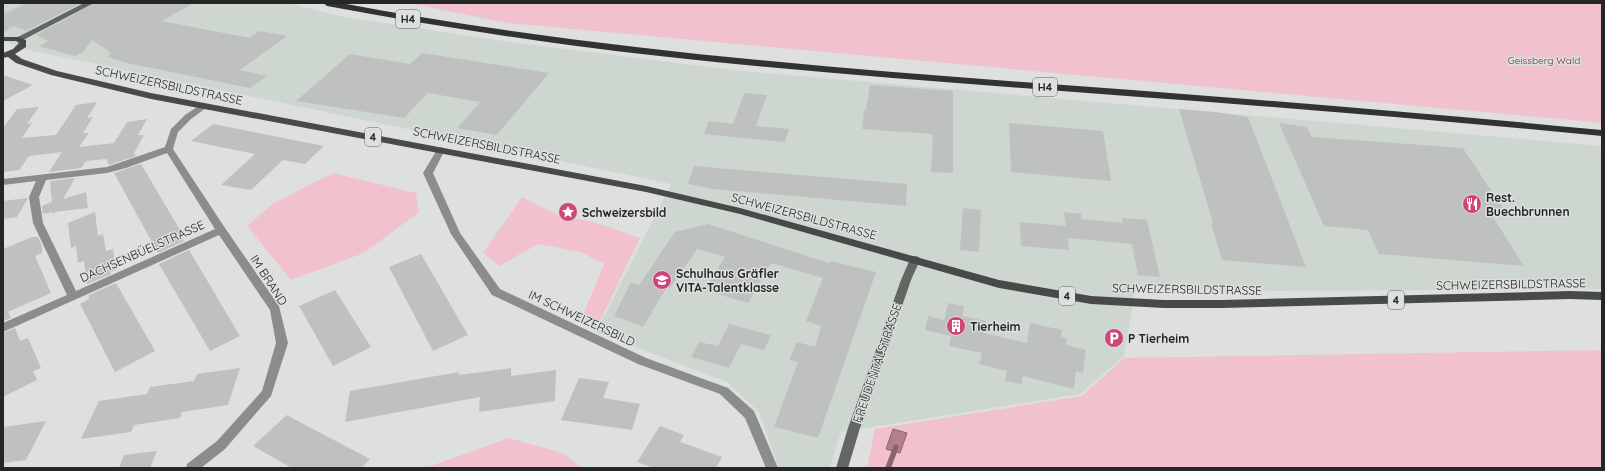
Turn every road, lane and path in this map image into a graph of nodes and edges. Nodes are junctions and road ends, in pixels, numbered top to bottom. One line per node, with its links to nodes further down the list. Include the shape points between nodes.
1 (90, 3): 4 (street)
2 (327, 3): 7 (highway, H4, via 489,32 661,54 852,72 1419,115)
3 (3, 39): 4 (main road)
4 (18, 39): 5 (main road, 4, via 23,45)
5 (6, 55): 6 (main road, SCHWEIZERSBILDSTRASSE / 4, via 54,73)
6 (203, 106): 8 (street, via 174,131); 9 (main road, SCHWEIZERSBILDSTRASSE / 4)
7 (1602, 133)
8 (169, 149): 10 (street, via 107,170); 12 (street, IM BRAND)
9 (441, 150): 13 (main road, SCHWEIZERSBILDSTRASSE / 4, via 726,207); 18 (street, IM SCHWEIZERSBILD, via 428,173 456,234 496,292 642,361 724,391 750,415)
10 (42, 179): 11 (street); 14 (street, DACHSENBÜELSTRASSE, via 34,197 38,223)
11 (3, 182)
12 (221, 230): 14 (street, DACHSENBÜELSTRASSE); 17 (street, IM BRAND, via 276,309 282,343 267,393 221,446)
13 (915, 260): 15 (main road, SCHWEIZERSBILDSTRASSE / 4, via 999,284 1091,300 1164,304); 19 (street, FREUDENTALSTRASSE)
14 (73, 296): 16 (street, DACHSENBÜELSTRASSE)
15 (1602, 296)
16 (3, 328)
17 (192, 468)
18 (772, 468)
19 (842, 468)

